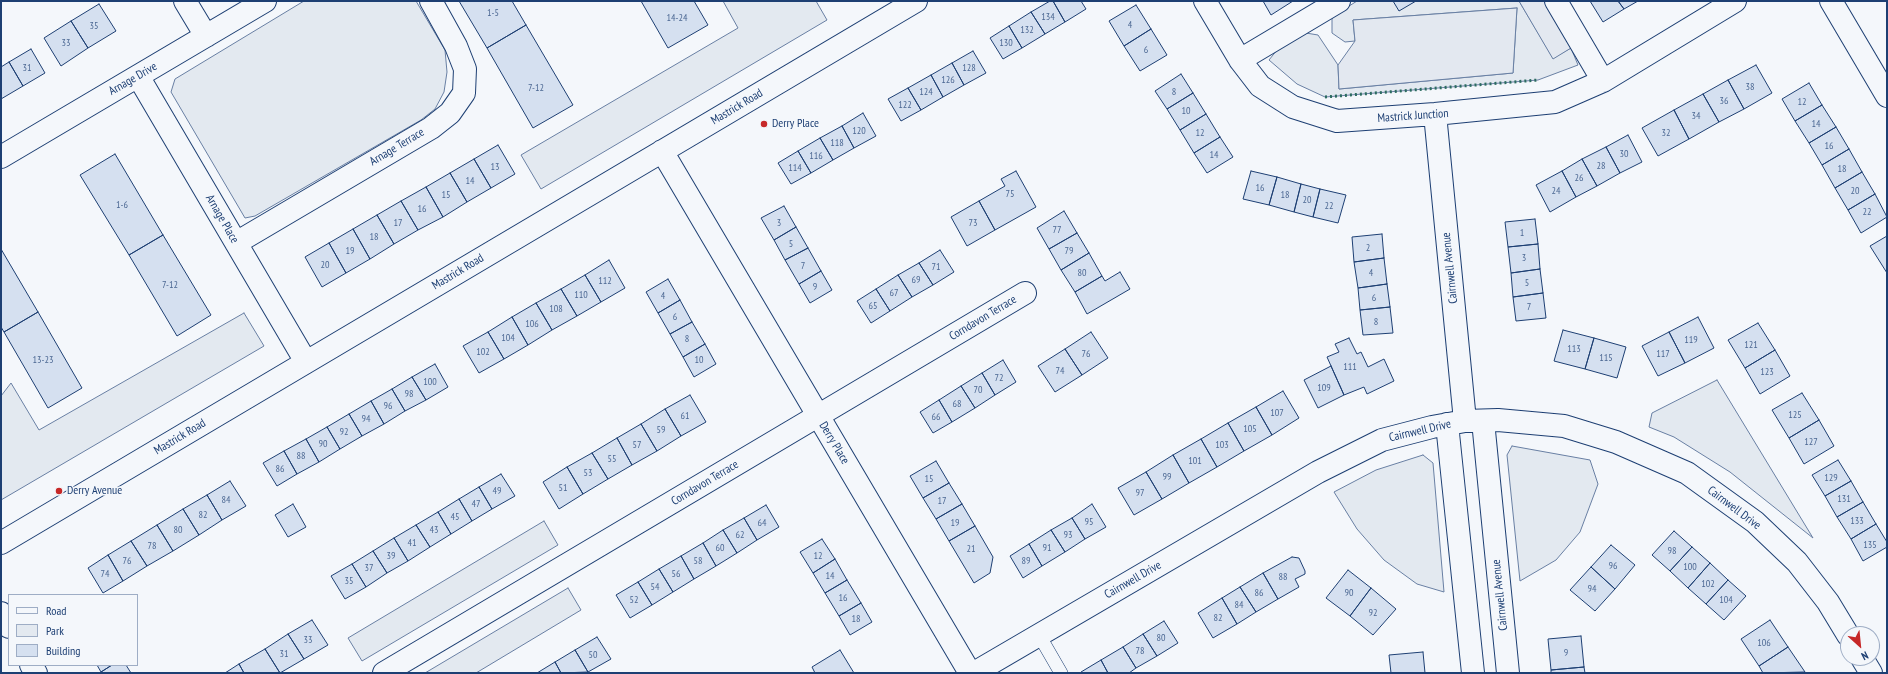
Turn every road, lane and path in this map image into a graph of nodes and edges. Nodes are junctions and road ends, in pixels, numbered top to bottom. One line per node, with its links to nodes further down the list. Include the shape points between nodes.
1 (185, 1): 10 (street)
2 (265, 1): 10 (street, Arnage Drive)
3 (431, 1): 18 (street, Arnage Terrace, via 456,46 465,69 464,92 450,113 431,128)
4 (916, 1): 16 (street, Mastrick Road)
5 (1205, 1): 11 (street, Mastrick Junction)
6 (1339, 1): 11 (street)
7 (1556, 1): 13 (street)
8 (1734, 1): 13 (street, Mastrick Junction)
9 (1831, 1): 14 (street)
10 (206, 36): 12 (street, Arnage Drive)
11 (1240, 60): 15 (street, Mastrick Junction, via 1260,86 1293,107 1337,121)
12 (138, 76): 17 (street, Arnage Drive); 18 (street, Arnage Place)
13 (1603, 81): 15 (street, Mastrick Junction, via 1555,102)
14 (1887, 96)
15 (1435, 114): 22 (street, Cairnwell Avenue)
16 (662, 151): 20 (street, Mastrick Road); 21 (street, Derry Place)
17 (1, 157)
18 (236, 243): 20 (street, Arnage Place)
19 (1025, 293): 21 (street, Corndavon Terrace)
20 (306, 362): 23 (street, Mastrick Road)
21 (819, 416): 28 (street, Corndavon Terrace); 29 (street, Derry Place)
22 (1465, 422): 26 (street, Cairnwell Drive, via 1498,420 1564,426 1616,442 1687,473 1755,522 1797,562 1828,602); 27 (street, Cairnwell Drive, via 1382,440 1318,472); 32 (street, Cairnwell Avenue); 33 (street, Cairnwell Avenue)
23 (1, 544)
24 (1, 613): 25 (street)
25 (8, 625)
26 (1843, 626)
27 (1039, 635): 30 (street, Cairnwell Drive); 31 (lane)
28 (384, 673)
29 (970, 673)
30 (974, 673)
31 (1061, 673)
32 (1473, 673)
33 (1508, 673)

